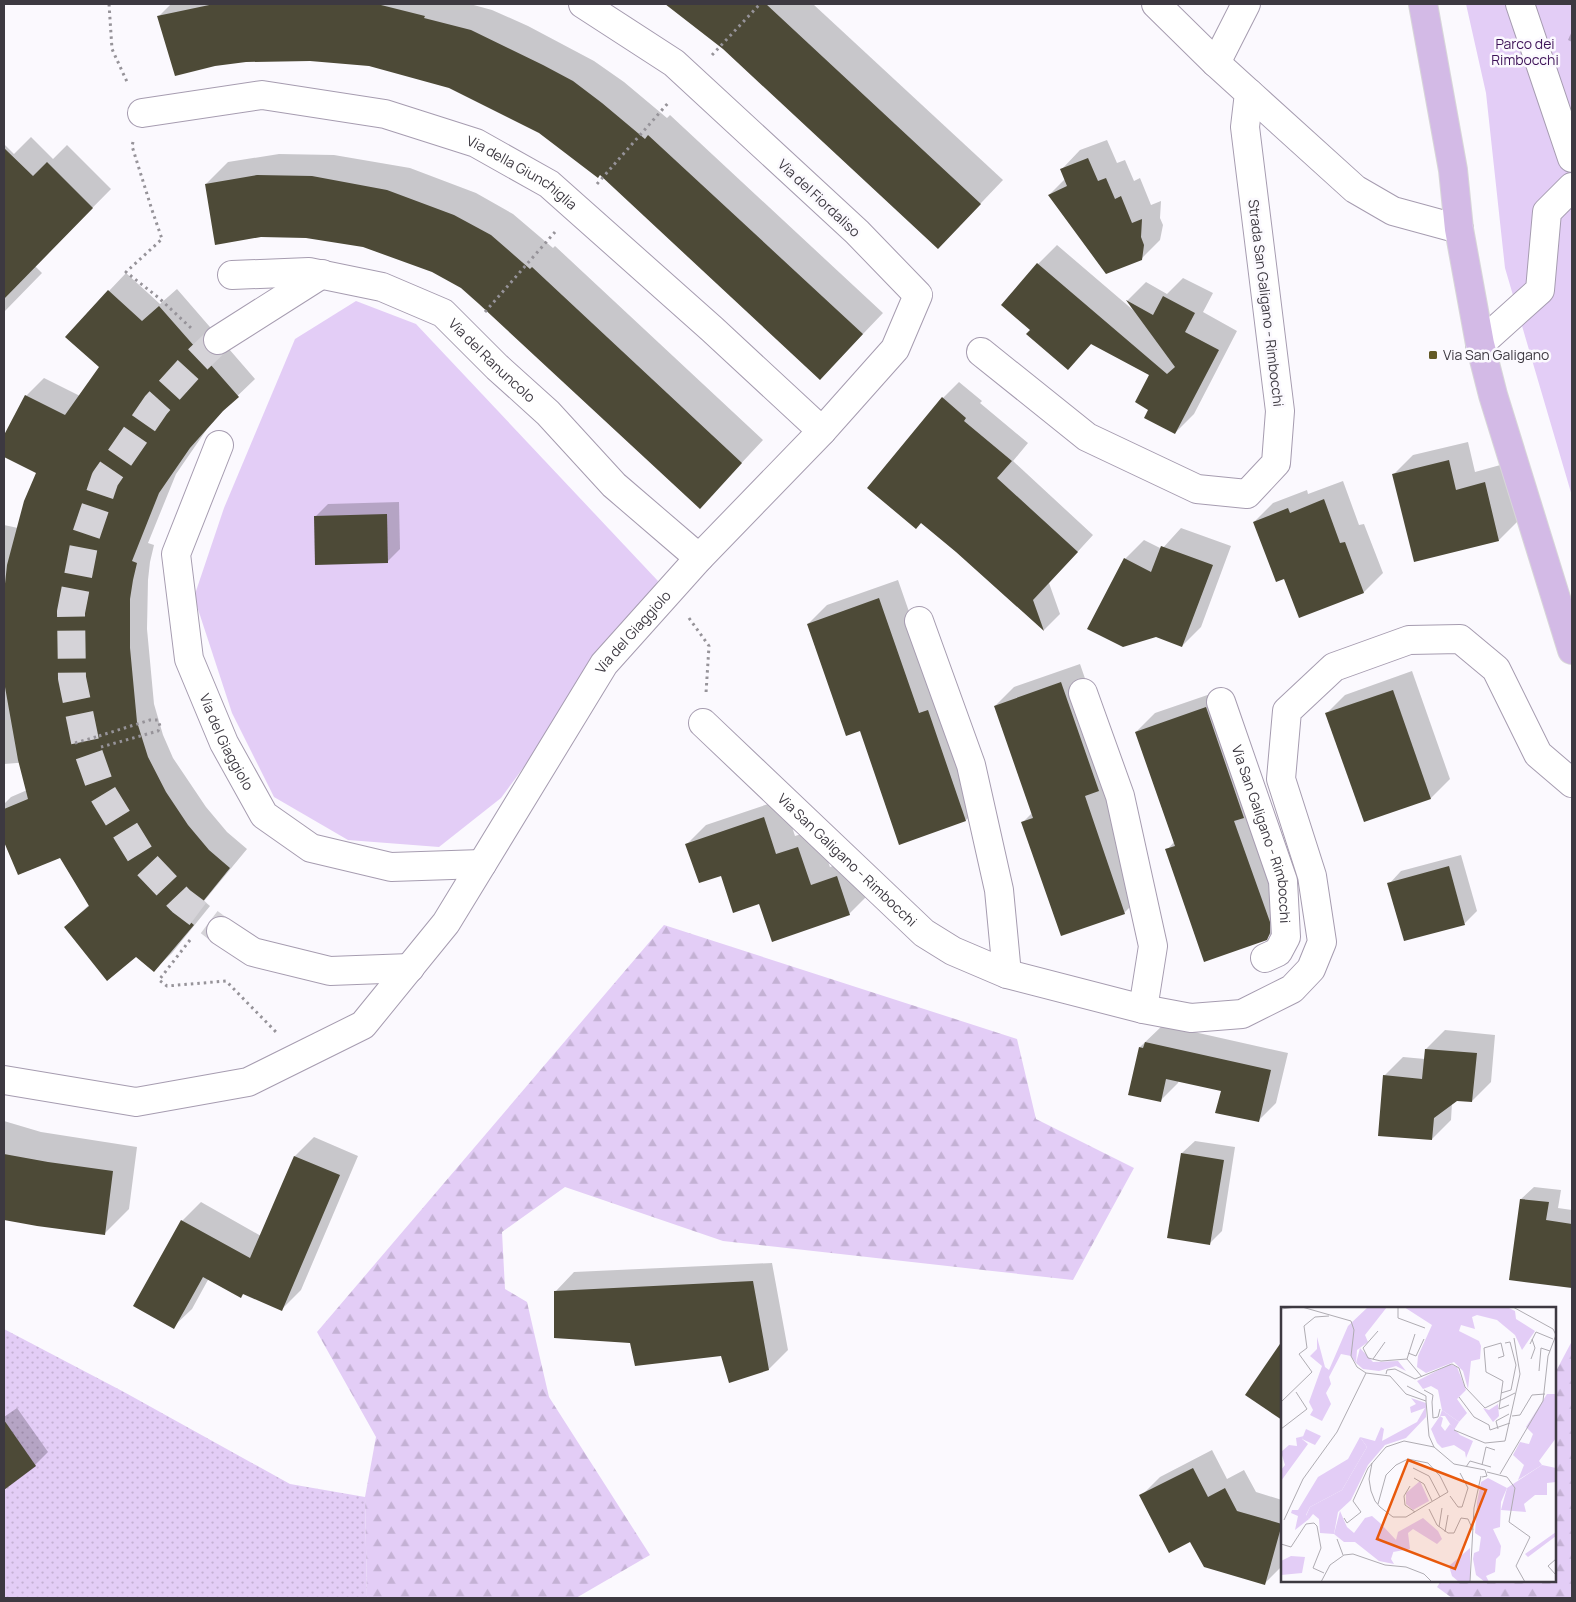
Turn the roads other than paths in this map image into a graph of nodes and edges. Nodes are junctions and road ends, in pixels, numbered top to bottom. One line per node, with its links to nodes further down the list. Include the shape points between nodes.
1 (583, 4): 17 (street, Via del Fiordaliso, via 674,63 856,232 918,295 895,349)
2 (1156, 4): 6 (street)
3 (1246, 4): 6 (street)
4 (1423, 4): 11 (main road, via 1453,170)
5 (1520, 4): 9 (street)
6 (1216, 63): 7 (street)
7 (1249, 93): 11 (street, via 1356,189 1393,211); 16 (street, Strada San Galigano - Rimbocchi, via 1244,127 1280,411 1276,463 1247,494 1197,489 1087,437)
8 (142, 113): 17 (street, Via della Giunchiglia, via 262,95 385,114 476,143 549,184)
9 (1572, 158)
10 (1572, 187): 15 (street, via 1546,212 1540,290)
11 (1459, 229): 15 (main road)
12 (322, 274): 13 (street, Via del Ranuncolo); 14 (street); 19 (street, Via del Ranuncolo, via 382,287 443,313 548,413 614,485)
13 (232, 275)
14 (218, 340)
15 (1480, 344): 21 (main road)
16 (981, 352)
17 (822, 430): 19 (street, Via del Giaggiolo)
18 (219, 444): 26 (street, Via del Giaggiolo, via 176,554 189,659 224,743 264,815 312,848 391,867)
19 (699, 558): 26 (street, Via del Giaggiolo, via 604,664)
20 (918, 620): 32 (street, via 972,765 999,890)
21 (1572, 650)
22 (1082, 693): 33 (street, via 1120,796 1153,946)
23 (1221, 702): 28 (street, Via San Galigano - Rimbocchi)
24 (703, 723): 32 (street, Via San Galigano - Rimbocchi, via 924,933 953,951)
25 (1572, 783): 27 (street, Via San Galigano - Rimbocchi, via 1538,754 1496,669 1460,638 1409,640 1334,667 1287,711 1281,779)
26 (482, 864): 31 (street, Via del Giaggiolo, via 446,924)
27 (1312, 876): 28 (street); 33 (street, Via San Galigano - Rimbocchi, via 1322,942 1311,969 1292,989 1242,1014 1191,1018)
28 (1283, 881): 30 (street, Via San Galigano - Rimbocchi, via 1286,937 1278,952)
29 (221, 931): 31 (street, via 252,952 330,971)
30 (1265, 958)
31 (410, 968): 34 (street, Via del Giaggiolo, via 363,1025 248,1082 136,1102)
32 (1007, 974): 33 (street, Via San Galigano - Rimbocchi)
33 (1143, 1010)
34 (4, 1080)

